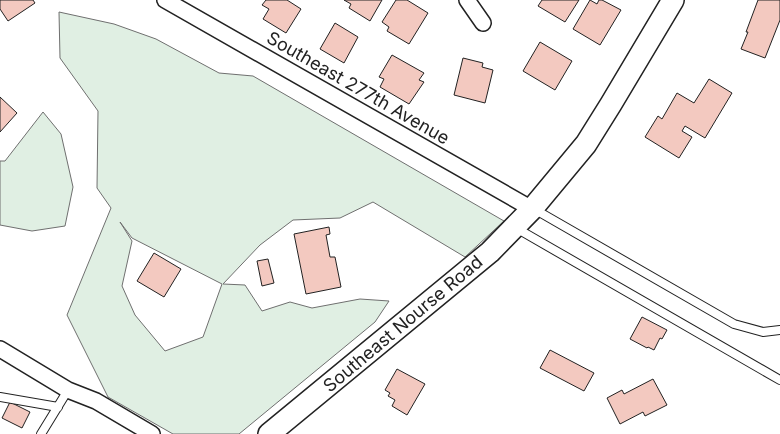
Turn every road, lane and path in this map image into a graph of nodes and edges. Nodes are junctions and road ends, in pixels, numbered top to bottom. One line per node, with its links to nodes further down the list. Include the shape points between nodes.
1 (165, 0): 5 (street, Southeast 277th Avenue)
2 (466, 0): 4 (street)
3 (673, 0): 5 (street, Southeast Nourse Road, via 586,144)
4 (483, 23)
5 (532, 208): 6 (street, Southeast Nourse Road); 7 (lane, via 734,324 764,332)
6 (514, 227): 9 (lane); 15 (street, Southeast Nourse Road, via 490,252)
7 (780, 330)
8 (0, 349): 10 (street)
9 (780, 380)
10 (68, 390): 12 (lane); 14 (street)
11 (0, 397): 12 (lane)
12 (58, 407): 13 (lane)
13 (41, 434)
14 (152, 434)
15 (269, 434)

